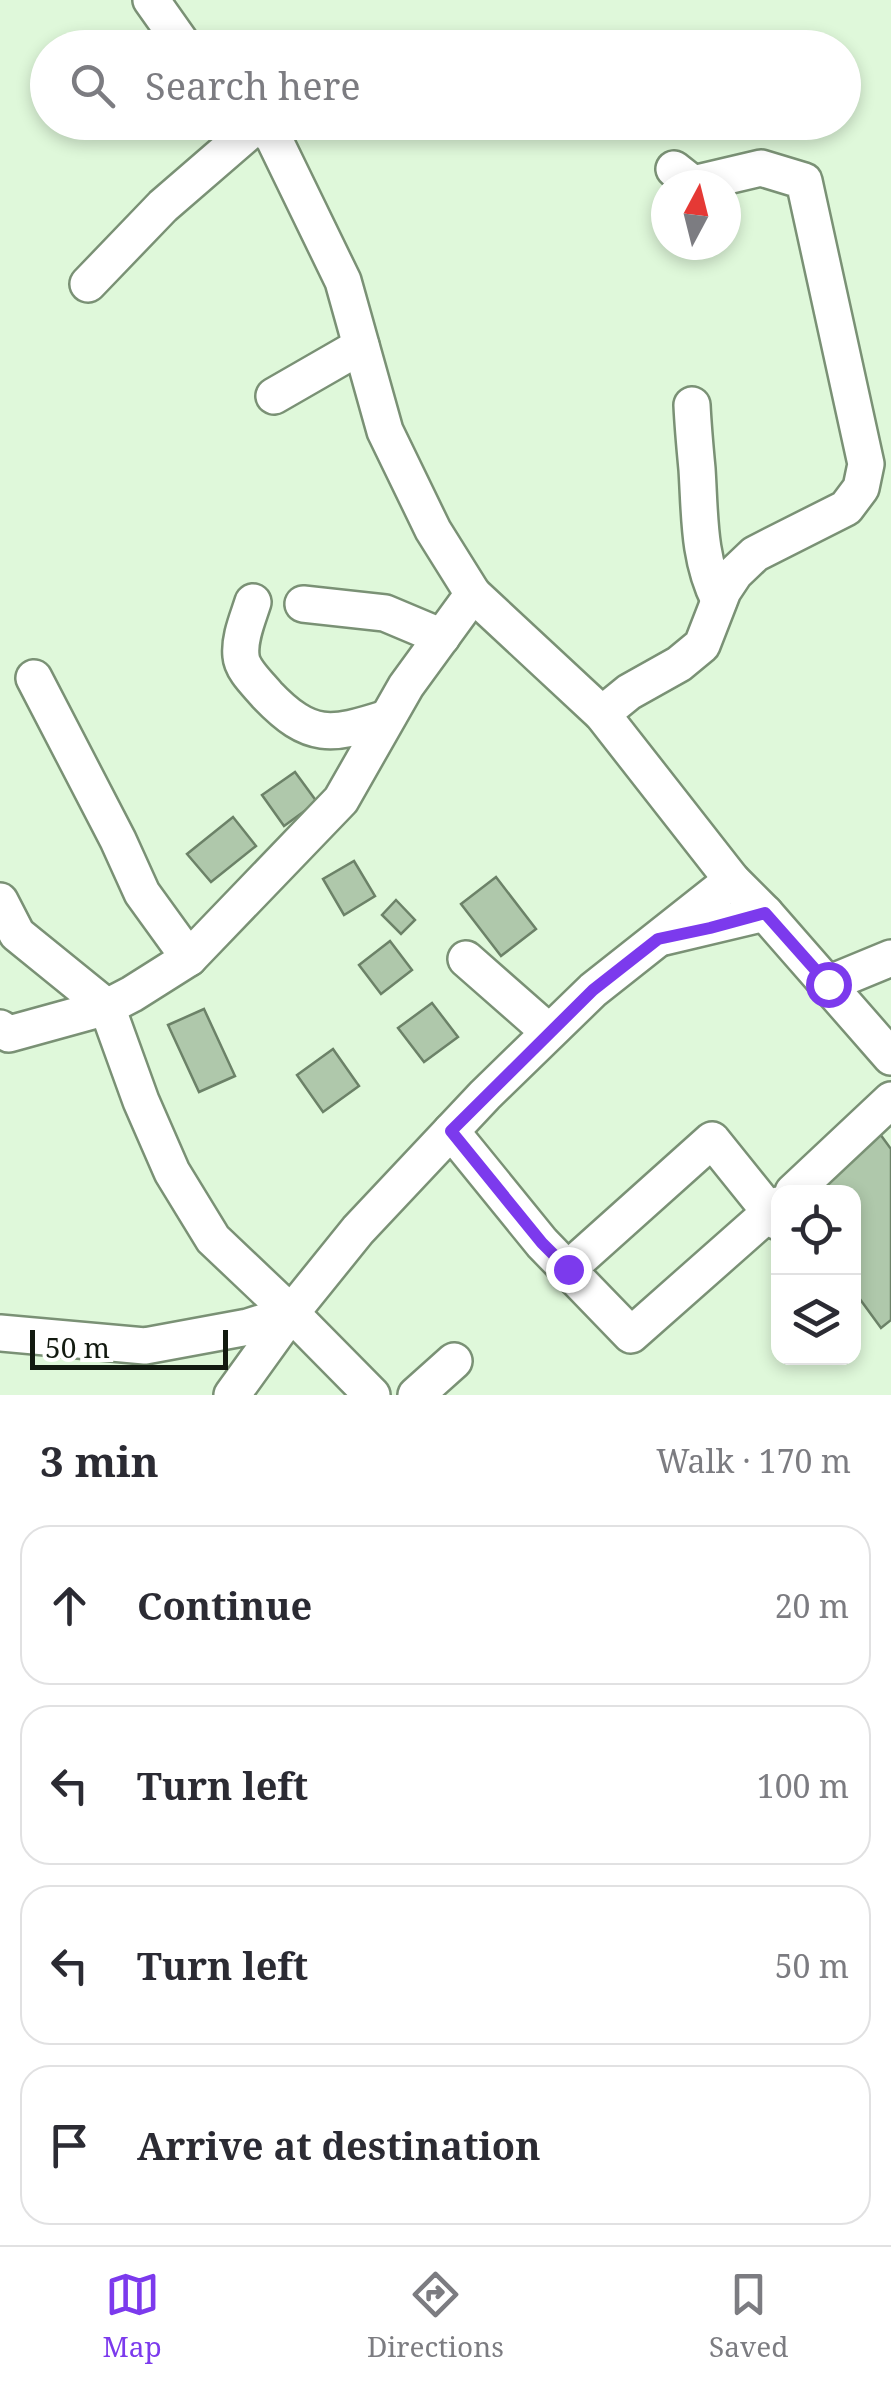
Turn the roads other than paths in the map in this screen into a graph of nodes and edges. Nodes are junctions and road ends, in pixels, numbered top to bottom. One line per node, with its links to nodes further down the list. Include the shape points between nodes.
1 (152, 0): 2 (street)
2 (173, 30)
3 (240, 140): 6 (street, via 163,206)
4 (274, 140): 7 (street, via 342,281)
5 (741, 173): 11 (street, via 761,168 804,181 866,464 861,488)
6 (88, 284)
7 (361, 346): 8 (street); 12 (street, via 385,431)
8 (274, 396)
9 (692, 405): 13 (street, via 697,510 707,576)
10 (891, 478): 11 (street)
11 (846, 508): 13 (street, via 756,554)
12 (473, 594): 16 (street); 18 (street)
13 (719, 600): 18 (street, via 702,645)
14 (253, 602): 19 (street, via 240,654 287,716 314,730 347,731)
15 (303, 604): 16 (street, via 385,613)
16 (442, 637): 19 (street)
17 (34, 678): 24 (street, via 142,893)
18 (602, 714): 20 (street)
19 (387, 718): 24 (street, via 341,800)
20 (732, 880): 22 (street); 23 (street)
21 (0, 901): 28 (street, via 17,934)
22 (765, 913): 23 (street); 27 (street)
23 (658, 939): 31 (street)
24 (189, 958): 28 (street)
25 (891, 958): 27 (street)
26 (466, 959): 31 (street)
27 (828, 984): 29 (street); 32 (street)
28 (107, 1007): 30 (street, via 10,1034); 39 (street, via 172,1172 213,1239)
29 (891, 1024)
30 (0, 1028)
31 (549, 1032): 34 (street)
32 (891, 1057)
33 (891, 1100): 35 (street)
34 (451, 1131): 38 (street); 39 (street)
35 (804, 1185)
36 (771, 1199): 38 (street, via 712,1140)
37 (771, 1216): 38 (street, via 631,1335)
38 (568, 1269)
39 (291, 1313): 40 (street, via 248,1328 145,1346); 42 (street); 43 (street)
40 (0, 1333)
41 (454, 1361): 44 (street)
42 (232, 1395)
43 (372, 1395)
44 (416, 1395)

